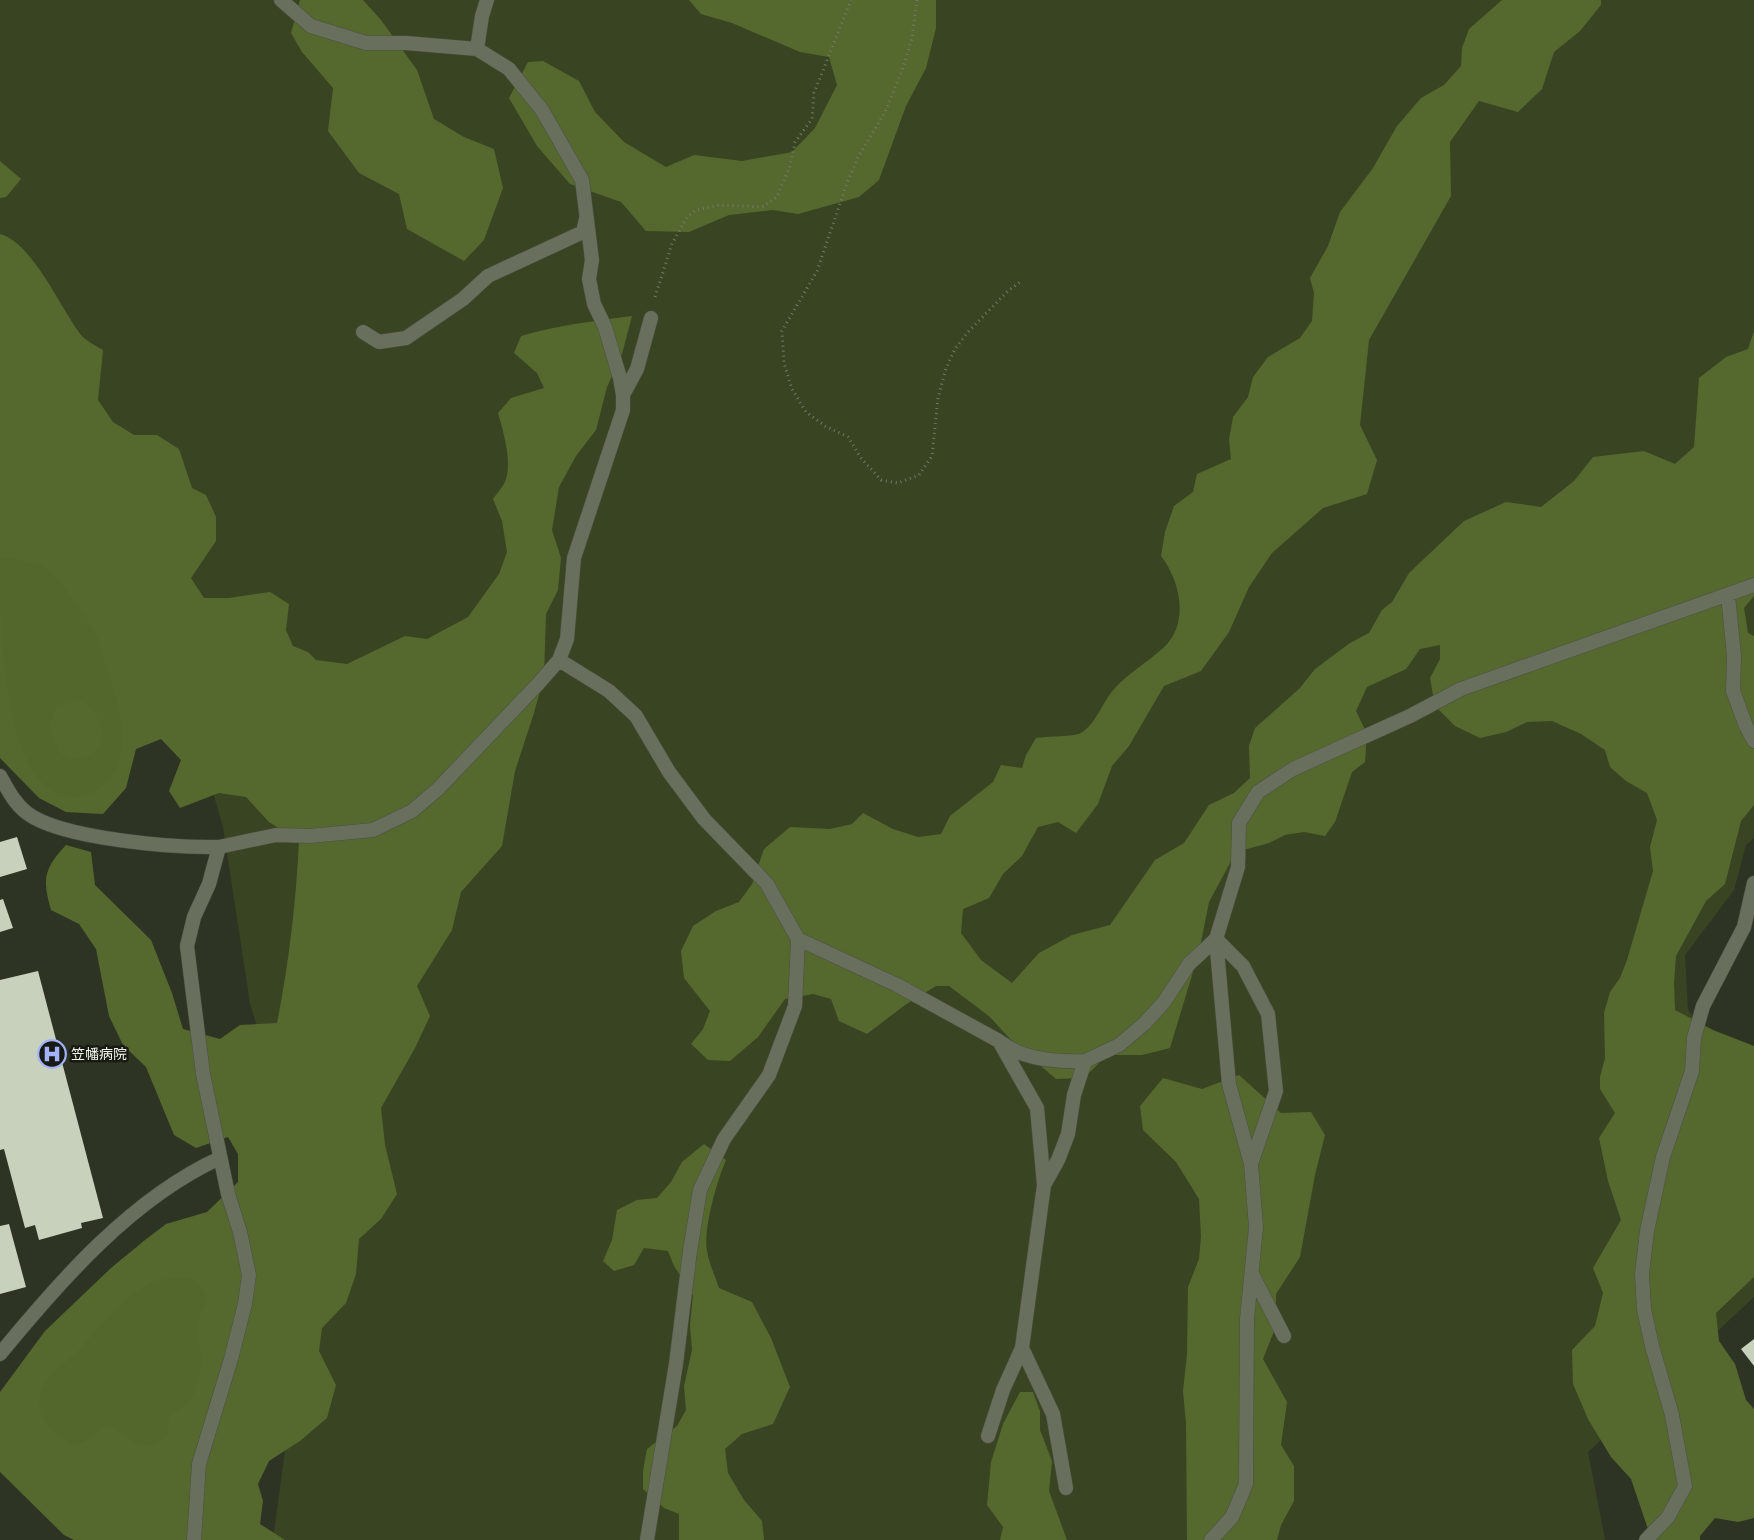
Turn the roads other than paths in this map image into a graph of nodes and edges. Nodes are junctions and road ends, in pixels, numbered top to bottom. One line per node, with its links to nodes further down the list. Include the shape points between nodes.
1 (281, 0): 3 (street, via 311,26 366,43)
2 (487, 0): 3 (street)
3 (477, 49): 4 (street, via 509,69 542,110 582,180)
4 (587, 214): 6 (street, via 583,232 488,276 463,299 406,338 379,342); 7 (street, via 592,260 589,279)
5 (651, 318): 7 (street, via 637,369)
6 (363, 332)
7 (623, 396): 10 (street, via 622,410 574,558 568,639)
8 (1754, 585): 9 (street)
9 (1728, 595): 11 (street, via 1734,656 1733,691); 16 (street, via 1461,689 1293,769 1258,792 1239,823 1238,867)
10 (559, 660): 13 (street, via 438,789 412,811 373,830 310,836 276,835); 15 (street, via 609,691 636,716 669,772 704,819 767,884)
11 (1754, 742)
12 (0, 776): 13 (street, via 13,800 29,814 55,826 92,836 184,848)
13 (218, 847): 19 (street, via 187,946 203,1074)
14 (1754, 883): 31 (street, via 1744,927 1703,1006 1694,1038 1692,1071 1663,1157 1647,1231 1642,1274 1644,1310 1672,1415 1685,1486 1668,1517)
15 (798, 939): 17 (street, via 897,985); 29 (street, via 795,1006 769,1075 724,1139 700,1190)
16 (1216, 939): 18 (street, via 1190,964 1145,1023 1119,1045); 20 (street, via 1229,1084); 20 (street, via 1243,966 1268,1014 1276,1091)
17 (999, 1041): 18 (street, via 1023,1054 1060,1062); 21 (street, via 1037,1108)
18 (1085, 1061): 21 (street, via 1074,1094 1068,1134)
19 (220, 1158): 25 (street, via 169,1186 105,1240 38,1308); 28 (street, via 249,1275 231,1359 199,1464)
20 (1251, 1164): 22 (street, via 1256,1227)
21 (1044, 1185): 24 (street)
22 (1252, 1274): 23 (street); 30 (street, via 1248,1319 1246,1484 1232,1517)
23 (1284, 1336)
24 (1022, 1348): 26 (street, via 1003,1390); 27 (street, via 1053,1414)
25 (0, 1354)
26 (988, 1436)
27 (1066, 1488)
28 (194, 1540)
29 (647, 1540)
30 (1211, 1540)
31 (1646, 1540)

